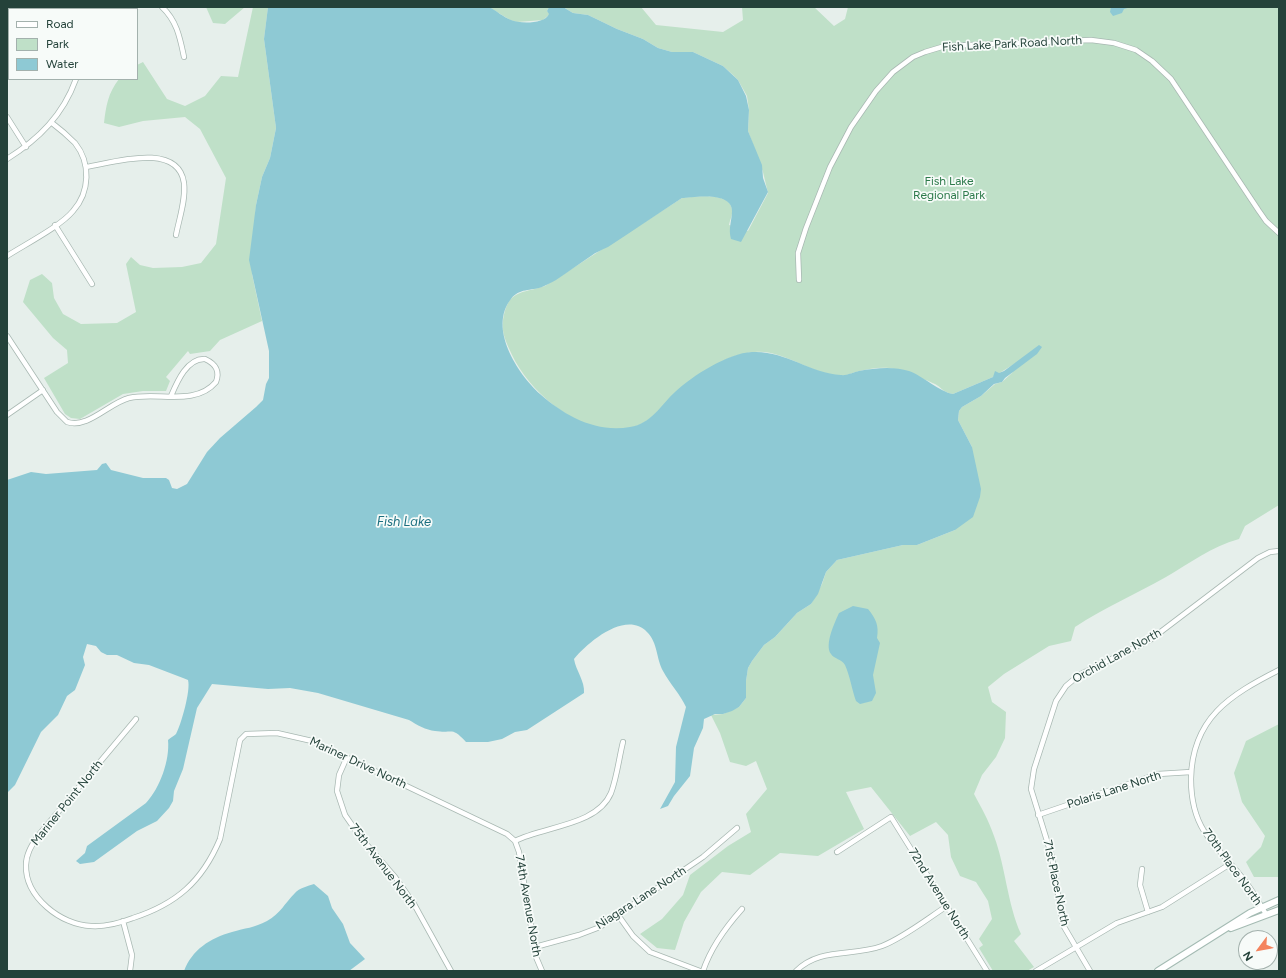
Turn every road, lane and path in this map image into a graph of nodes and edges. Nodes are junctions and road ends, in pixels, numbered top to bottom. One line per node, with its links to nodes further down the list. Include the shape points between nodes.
1 (162, 7): 2 (street, via 178,30)
2 (184, 57)
3 (76, 80): 5 (street, via 68,98)
4 (7, 117): 6 (street)
5 (52, 123): 6 (street); 8 (street, via 74,142)
6 (26, 147): 7 (street)
7 (7, 160)
8 (86, 167): 9 (street, via 86,183 82,198 72,212); 11 (street, via 145,157 169,161 184,182)
9 (55, 225): 12 (street); 14 (street)
10 (1279, 233): 13 (street, Fish Lake Park Road North, via 1259,211 1171,78 1142,54 1114,43 1091,40 959,44 925,52 902,64 885,80 862,111 840,147 816,203 798,253)
11 (176, 235)
12 (7, 256)
13 (799, 280)
14 (92, 284)
15 (7, 336): 16 (street)
16 (43, 390): 17 (street, via 61,416 71,423 81,423 127,398); 18 (street)
17 (171, 396): 17 (street, via 186,397 208,390 216,382 216,366 205,359 196,361 179,379)
18 (7, 415)
19 (1279, 551): 25 (street, Orchid Lane North, via 1258,558 1150,640 1079,675 1066,686 1056,701 1032,776 1033,797)
20 (1279, 670): 24 (street, via 1238,693 1213,715 1196,746)
21 (136, 719): 39 (street, Mariner Point North, via 37,837 31,846 26,864 32,888 54,913 77,924 90,926)
22 (623, 742): 27 (street, via 611,794 600,809 582,819)
23 (347, 757): 27 (street, Mariner Drive North, via 507,834); 39 (street, Mariner Drive North, via 296,736 277,733 244,736 240,740 220,839 206,868 171,902); 44 (street, 75th Avenue North, via 339,775 337,791 345,815 414,904)
24 (1191, 772): 25 (street, Polaris Lane North, via 1158,774); 29 (street, 70th Place North, via 1192,794 1198,818 1209,838)
25 (1038, 815): 42 (street, 71st Place North, via 1052,856 1063,924)
26 (737, 828): 38 (street, Niagara Lane North, via 703,857)
27 (515, 841): 41 (street, 74th Avenue North)
28 (837, 852): 32 (street, 72nd Avenue North, via 891,817)
29 (1230, 864): 33 (street, 70th Place North, via 1245,881); 36 (street, via 1168,903)
30 (1142, 869): 36 (street, via 1140,886)
31 (1279, 900): 33 (street)
32 (947, 906): 47 (street, via 884,945 860,952 820,955); 48 (street, 72nd Avenue North)
33 (1261, 907): 37 (street, 70th Place North); 40 (street)
34 (742, 909): 46 (street, via 722,933)
35 (1279, 910): 37 (street)
36 (1148, 912): 42 (street, via 1117,923)
37 (1266, 914): 40 (street)
38 (618, 915): 41 (street, Niagara Lane North, via 583,934); 46 (street, via 633,936 650,952)
39 (123, 922): 43 (street, via 132,955)
40 (1219, 934): 51 (street)
41 (535, 947): 45 (street, 74th Avenue North)
42 (1075, 947): 49 (street); 50 (street, 71st Place North)
43 (130, 971)
44 (451, 971)
45 (542, 971)
46 (702, 971)
47 (796, 971)
48 (987, 971)
49 (1036, 971)
50 (1090, 971)
51 (1158, 971)

